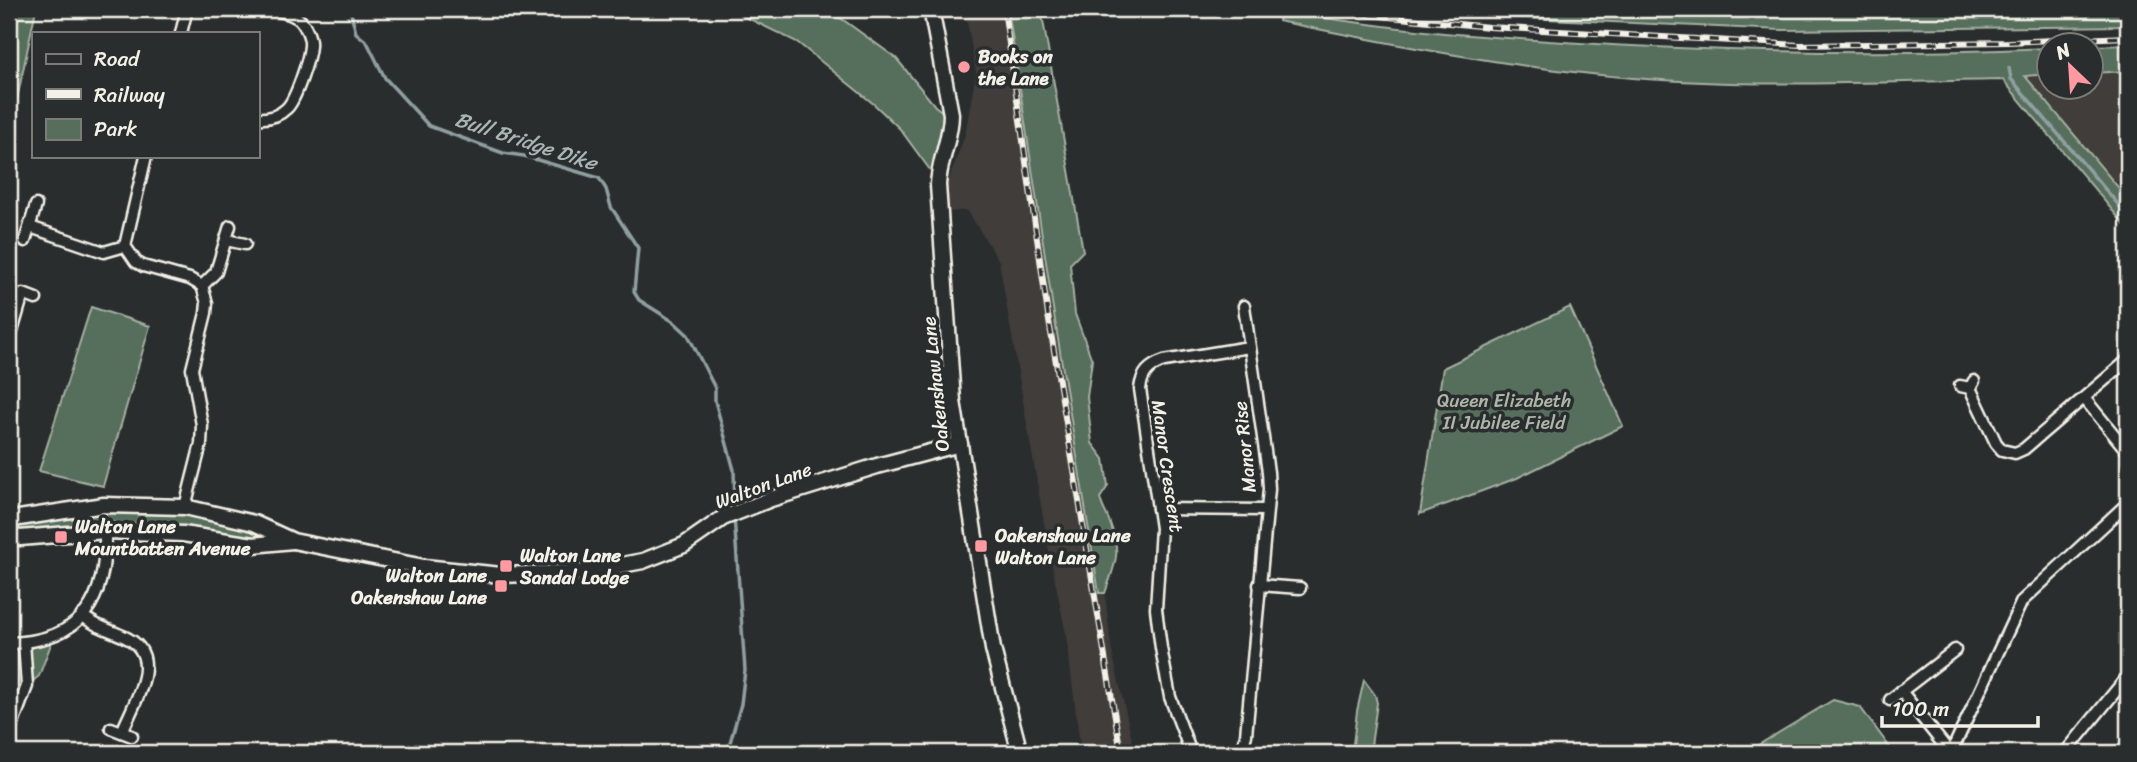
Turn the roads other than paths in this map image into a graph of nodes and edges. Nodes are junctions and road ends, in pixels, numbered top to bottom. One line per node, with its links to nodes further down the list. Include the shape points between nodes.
1 (187, 9): 4 (street)
2 (271, 9): 5 (street, via 300,20 310,46 288,107 271,118)
3 (931, 9): 22 (street, Oakenshaw Lane, via 951,114 939,196)
4 (181, 32)
5 (259, 118)
6 (146, 158): 13 (street)
7 (36, 205): 9 (street)
8 (230, 226): 10 (street)
9 (30, 227): 11 (street); 13 (street, via 104,251)
10 (226, 240): 12 (street); 14 (street, via 216,272)
11 (25, 241)
12 (245, 244)
13 (125, 246): 14 (street, via 143,266)
14 (202, 286): 26 (street, via 206,313 192,369 201,444)
15 (36, 299): 17 (street, via 23,294)
16 (1244, 306): 18 (street, Manor Rise)
17 (9, 342)
18 (1249, 348): 27 (street, Manor Crescent, via 1153,364 1141,379); 28 (street, Manor Rise, via 1268,472)
19 (2128, 360): 21 (street)
20 (1968, 385): 21 (street, via 1996,443 2009,453 2024,449)
21 (2084, 398): 23 (street)
22 (960, 444): 33 (street, Walton Lane, via 735,513 684,545 643,561 585,572 501,575 449,570); 45 (street, Oakenshaw Lane, via 993,649)
23 (2128, 452)
24 (2128, 503): 48 (street, via 2022,601)
25 (104, 505): 26 (street, Walton Lane); 29 (street, Walton Lane); 30 (street)
26 (186, 507): 31 (street); 33 (street, Walton Lane, via 254,523)
27 (1158, 509): 28 (street); 46 (street, Manor Crescent, via 1161,544 1156,609 1161,648 1170,697)
28 (1266, 510): 34 (street, Manor Rise)
29 (9, 522)
30 (105, 531): 31 (street, Walton Lane); 32 (street, Walton Lane); 36 (street, via 103,578)
31 (183, 534): 33 (street, Walton Lane, via 253,545)
32 (9, 536)
33 (293, 541)
34 (1259, 585): 35 (street); 47 (street, Manor Rise)
35 (1300, 588)
36 (82, 615): 37 (street, via 54,636); 43 (street, via 133,641 145,657 146,672)
37 (24, 642): 38 (street); 44 (street, via 27,687)
38 (9, 643)
39 (1955, 650): 41 (street)
40 (2128, 676): 49 (street)
41 (1901, 691): 42 (street); 48 (street)
42 (1890, 699)
43 (122, 732)
44 (9, 734)
45 (1020, 753)
46 (1191, 753)
47 (1241, 753)
48 (1951, 753)
49 (2065, 753)

